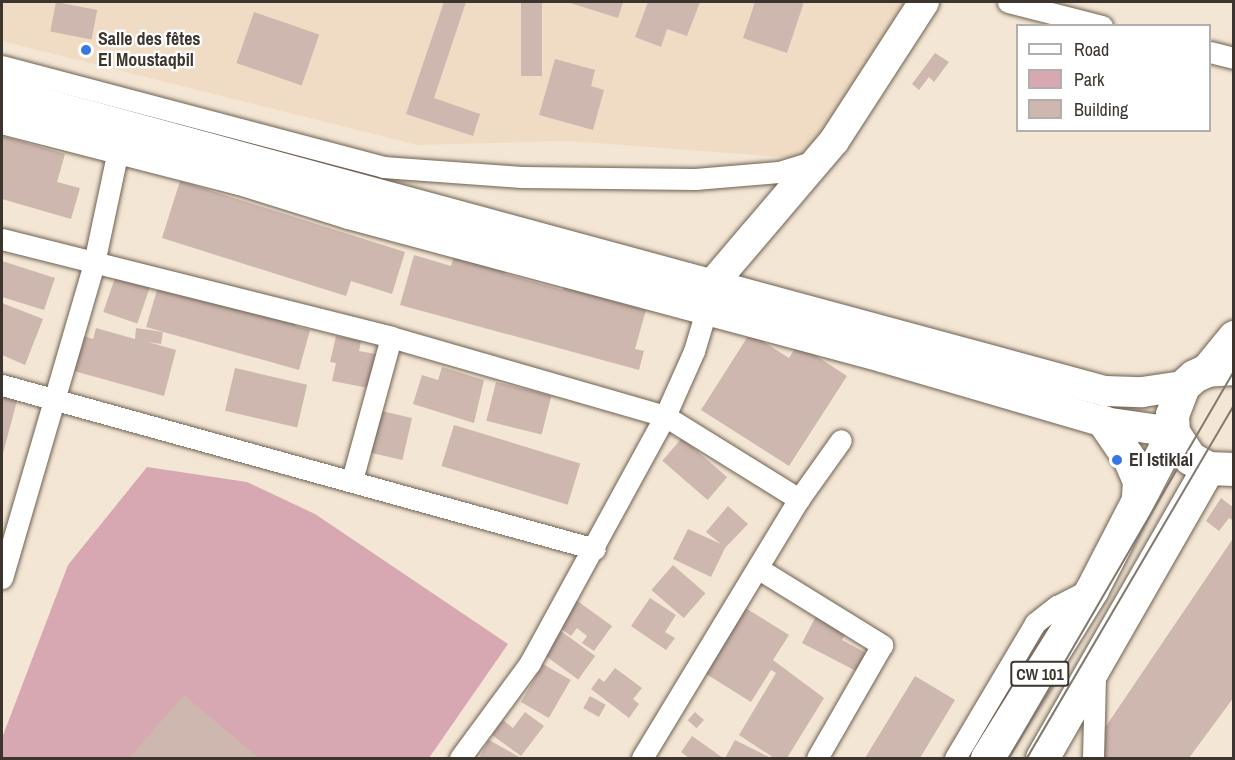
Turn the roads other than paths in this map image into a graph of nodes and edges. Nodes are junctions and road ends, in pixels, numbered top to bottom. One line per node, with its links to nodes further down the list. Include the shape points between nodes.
1 (924, 2): 10 (main road, via 862,102)
2 (1008, 2): 3 (street)
3 (1094, 24)
4 (1211, 52): 5 (street)
5 (1233, 58)
6 (2, 66): 10 (street, via 383,167 522,177 695,179 779,172)
7 (2, 92): 13 (main road)
8 (2, 119): 9 (main road)
9 (117, 150): 12 (street); 14 (main road, via 240,180 349,214)
10 (819, 159): 13 (main road)
11 (2, 239): 12 (street)
12 (94, 263): 16 (street); 19 (street)
13 (714, 282): 14 (main road); 17 (main road, via 1105,391 1142,392)
14 (706, 311): 20 (street, via 694,351); 21 (main road)
15 (1233, 337): 17 (main road)
16 (391, 338): 20 (street); 25 (street)
17 (1208, 375): 22 (main road, via 1174,406)
18 (2, 385): 19 (street)
19 (52, 399): 25 (street); 29 (street)
20 (665, 416): 27 (street); 28 (street)
21 (1104, 422): 22 (main road); 26 (main road, via 1130,460 1139,481)
22 (1173, 432): 24 (main road, via 1182,450); 26 (main road)
23 (841, 440): 27 (street)
24 (1221, 469): 33 (main road)
25 (352, 480): 28 (street)
26 (1138, 495): 32 (main road)
27 (800, 499): 30 (street)
28 (595, 549): 35 (street, via 530,663)
29 (5, 553): 31 (street)
30 (759, 569): 36 (street); 37 (street, via 882,645)
31 (2, 578)
32 (1092, 589): 38 (street, via 1057,606 1035,623); 39 (main road, CW 101)
33 (1096, 663): 34 (main road); 42 (street, via 1091,726)
34 (1073, 704): 40 (main road); 41 (street)
35 (460, 759)
36 (642, 759)
37 (817, 759)
38 (955, 759)
39 (987, 759)
40 (1042, 759)
41 (1062, 759)
42 (1093, 759)

